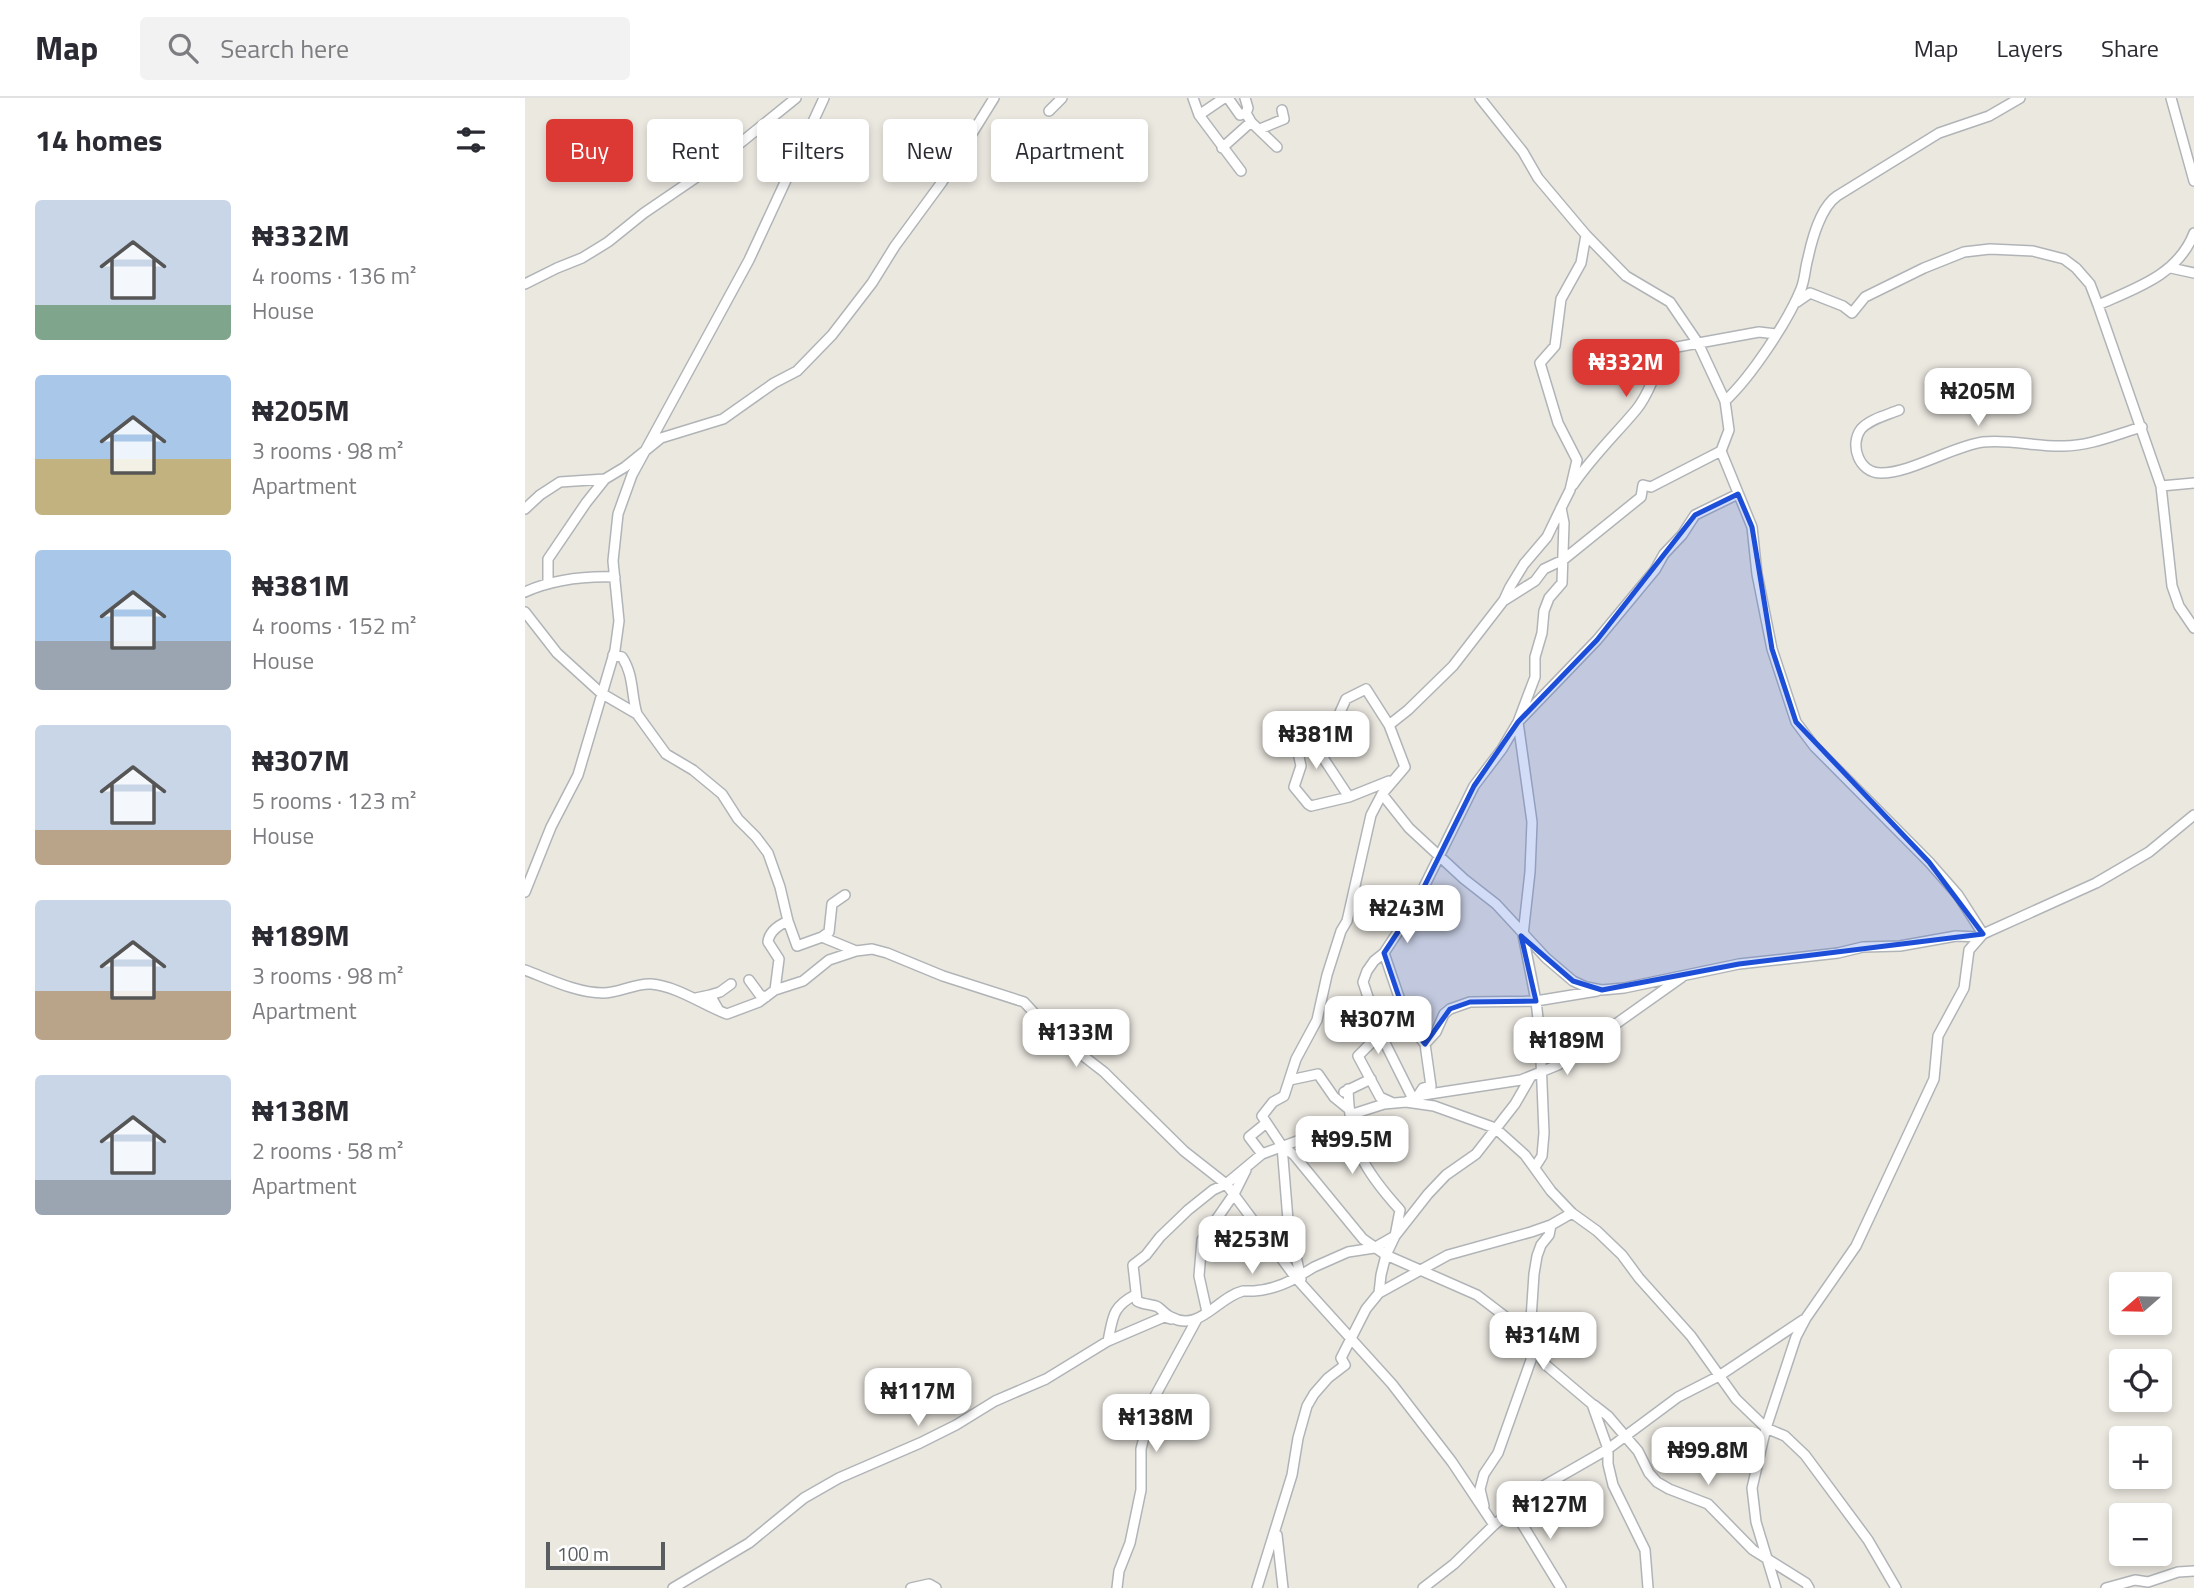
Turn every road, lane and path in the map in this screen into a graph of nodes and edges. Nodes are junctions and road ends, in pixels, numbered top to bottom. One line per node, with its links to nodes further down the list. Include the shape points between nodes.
1 (796, 98): 25 (street, via 608,242)
2 (824, 98): 33 (street, via 749,260)
3 (994, 98): 33 (street, via 872,283 817,351 797,371 723,419 661,438)
4 (1062, 98): 12 (street)
5 (1193, 98): 14 (street)
6 (1226, 98): 13 (street, via 1240,115); 14 (street)
7 (1245, 98): 13 (street)
8 (1480, 98): 22 (street)
9 (2020, 98): 26 (street, via 1989,116 1938,133 1831,200 1823,210)
10 (2171, 98): 20 (street)
11 (1282, 110): 16 (street, via 1285,120)
12 (1049, 111)
13 (1247, 113): 15 (street)
14 (1199, 115): 18 (street)
15 (1251, 122): 16 (street); 18 (street)
16 (1260, 129): 17 (street)
17 (1277, 147)
18 (1222, 148): 19 (street)
19 (1241, 171)
20 (2194, 181)
21 (2194, 233): 23 (street)
22 (1586, 235): 29 (street, via 1626,276 1670,302); 38 (street, via 1581,263 1561,299 1555,346 1540,363 1558,423 1577,460)
23 (2171, 268): 24 (street); 27 (street)
24 (2194, 273)
25 (525, 285)
26 (1795, 303): 27 (street, via 1810,293 1852,313 1865,297 1924,268 1964,252 1990,249 2033,251 2064,259 2090,284); 28 (street)
27 (2098, 304): 32 (street)
28 (1776, 334): 29 (street, via 1759,332); 30 (street)
29 (1698, 343): 30 (street); 38 (street, via 1677,347 1667,355 1638,408)
30 (1725, 401): 34 (street, via 1728,430)
31 (1899, 410): 32 (street, via 1868,422 1856,439 1858,456 1869,470 1884,473 1981,442 2063,447)
32 (2141, 426): 37 (street)
33 (646, 449): 35 (street); 43 (street, via 618,514)
34 (1721, 451): 39 (street); 42 (street, via 1651,487 1643,485 1641,497)
35 (605, 479): 41 (street, via 559,482); 44 (street, via 548,559)
36 (2194, 483): 37 (street)
37 (2161, 486): 48 (street, via 2172,586)
38 (1570, 490): 40 (street)
39 (1738, 494): 52 (street, via 1695,515 1597,640); 65 (street, via 1752,527 1772,649 1796,722 1958,895)
40 (1561, 508): 42 (street); 46 (street)
41 (525, 509)
42 (1563, 559): 46 (street); 52 (street, via 1562,583 1544,611 1535,677)
43 (615, 577): 44 (street); 49 (street, via 619,621)
44 (548, 583): 45 (street)
45 (525, 592)
46 (1504, 600): 53 (street, via 1453,666)
47 (525, 612): 50 (street, via 557,653)
48 (2194, 628)
49 (613, 655): 50 (street); 51 (street, via 622,657 629,667)
50 (601, 693): 51 (street); 60 (street, via 577,775)
51 (637, 714): 62 (street, via 666,754 715,787 768,853)
52 (1518, 722): 59 (street, via 1474,786); 64 (street, via 1532,822)
53 (1388, 725): 54 (street, via 1366,689 1346,699 1337,719); 55 (street, via 1405,767)
54 (1310, 738): 57 (street); 57 (street, via 1297,748 1301,766 1295,789 1310,806)
55 (1392, 780): 56 (street); 57 (street)
56 (1383, 793): 59 (street, via 1409,828); 86 (street, via 1371,816 1317,1020)
57 (1349, 797)
58 (2194, 815): 65 (street, via 2149,852 2096,883)
59 (1439, 854): 64 (street, via 1496,904); 68 (street, via 1413,909)
60 (525, 892)
61 (845, 895): 63 (street, via 830,908)
62 (788, 921): 63 (street, via 797,946); 74 (street, via 768,937 779,959)
63 (825, 935): 66 (street)
64 (1523, 935): 75 (street, via 1573,981); 78 (street)
65 (1981, 935): 71 (street, via 1738,964); 109 (street, via 1969,950 1961,995 1938,1036 1934,1079 1905,1144 1856,1246)
66 (832, 943): 67 (street); 69 (street, via 835,953)
67 (856, 951): 69 (street); 97 (street, via 887,953 1024,1002 1184,1151)
68 (1384, 953): 80 (street, via 1401,1003); 81 (street, via 1363,982)
69 (829, 960): 74 (street, via 803,981)
70 (525, 970): 76 (street, via 596,992 652,984)
71 (1682, 977): 75 (street); 83 (street)
72 (749, 980): 77 (street)
73 (731, 984): 79 (street)
74 (775, 990): 77 (street)
75 (1602, 990): 78 (street)
76 (697, 998): 79 (street); 79 (street)
77 (762, 998): 79 (street, via 727,1014)
78 (1536, 1001): 82 (street, via 1470,1002 1450,1009); 83 (street)
79 (714, 1003)
80 (1393, 1020): 81 (street); 82 (street, via 1406,1020)
81 (1380, 1033): 85 (street, via 1357,1056); 89 (street)
82 (1425, 1044): 89 (street, via 1431,1086)
83 (1540, 1074): 84 (street); 96 (street, via 1544,1133 1542,1156)
84 (1530, 1078): 89 (street); 92 (street)
85 (1371, 1079): 87 (street); 89 (street, via 1380,1097 1392,1103)
86 (1290, 1080): 88 (street, via 1317,1073); 91 (street, via 1284,1096 1263,1114)
87 (1348, 1089): 88 (street); 90 (street)
88 (1338, 1098): 90 (street)
89 (1412, 1099): 90 (street); 92 (street)
90 (1351, 1114): 93 (street); 101 (street, via 1352,1132 1365,1168 1400,1210)
91 (1265, 1124): 93 (street); 94 (street, via 1249,1136)
92 (1495, 1128): 96 (street); 101 (street, via 1476,1154 1428,1194)
93 (1282, 1146): 94 (street); 102 (street); 105 (street, via 1288,1220)
94 (1262, 1154): 95 (street)
95 (1248, 1167): 97 (street); 98 (street)
96 (1535, 1167): 99 (street)
97 (1226, 1184): 98 (street); 107 (street, via 1188,1210 1133,1265)
98 (1234, 1194): 105 (street); 108 (street, via 1202,1240 1199,1276)
99 (1572, 1213): 100 (street); 115 (street, via 1622,1255)
100 (1551, 1225): 104 (street, via 1448,1255); 114 (street, via 1534,1274)
101 (1395, 1236): 102 (street); 103 (street)
102 (1374, 1248): 103 (street); 105 (street, via 1348,1252 1314,1267)
103 (1386, 1255): 104 (street); 106 (street)
104 (1422, 1271): 106 (street); 114 (street, via 1477,1295 1524,1331)
105 (1300, 1280): 108 (street, via 1244,1291); 112 (street)
106 (1379, 1293): 112 (street)
107 (1135, 1295): 111 (street, via 1143,1305 1156,1306); 113 (street, via 1115,1310)
108 (1207, 1312): 110 (street)
109 (1806, 1318): 115 (street); 117 (street)
110 (1197, 1319): 111 (street); 129 (street, via 1154,1398 1141,1448 1141,1490)
111 (1177, 1320): 113 (street, via 1164,1317)
112 (1352, 1339): 121 (street, via 1437,1442); 123 (street, via 1341,1358 1345,1365 1328,1378 1307,1406)
113 (1108, 1341): 126 (street, via 956,1425 839,1478 804,1498 749,1543)
114 (1532, 1347): 116 (street); 121 (street, via 1498,1454 1484,1475 1481,1489)
115 (1719, 1376): 117 (street); 118 (street, via 1678,1397)
116 (1592, 1404): 118 (street); 119 (street)
117 (1766, 1428): 124 (street, via 1752,1488); 137 (street, via 1785,1436 1805,1455 1868,1540)
118 (1626, 1436): 119 (street); 124 (street, via 1657,1482 1707,1504)
119 (1608, 1449): 120 (street); 134 (street, via 1613,1485 1645,1550)
120 (1513, 1509): 122 (street); 133 (street)
121 (1486, 1514): 122 (street)
122 (1494, 1525): 132 (street)
123 (1277, 1530): 130 (street); 131 (street)
124 (1765, 1557): 135 (street); 136 (street)
125 (2194, 1571): 138 (street)
126 (673, 1588)
127 (911, 1588): 128 (street, via 929,1584)
128 (936, 1588)
129 (1117, 1588)
130 (1258, 1588)
131 (1283, 1588)
132 (1423, 1588)
133 (1561, 1588)
134 (1649, 1588)
135 (1776, 1588)
136 (1809, 1588)
137 (1896, 1588)
138 (2106, 1588)

